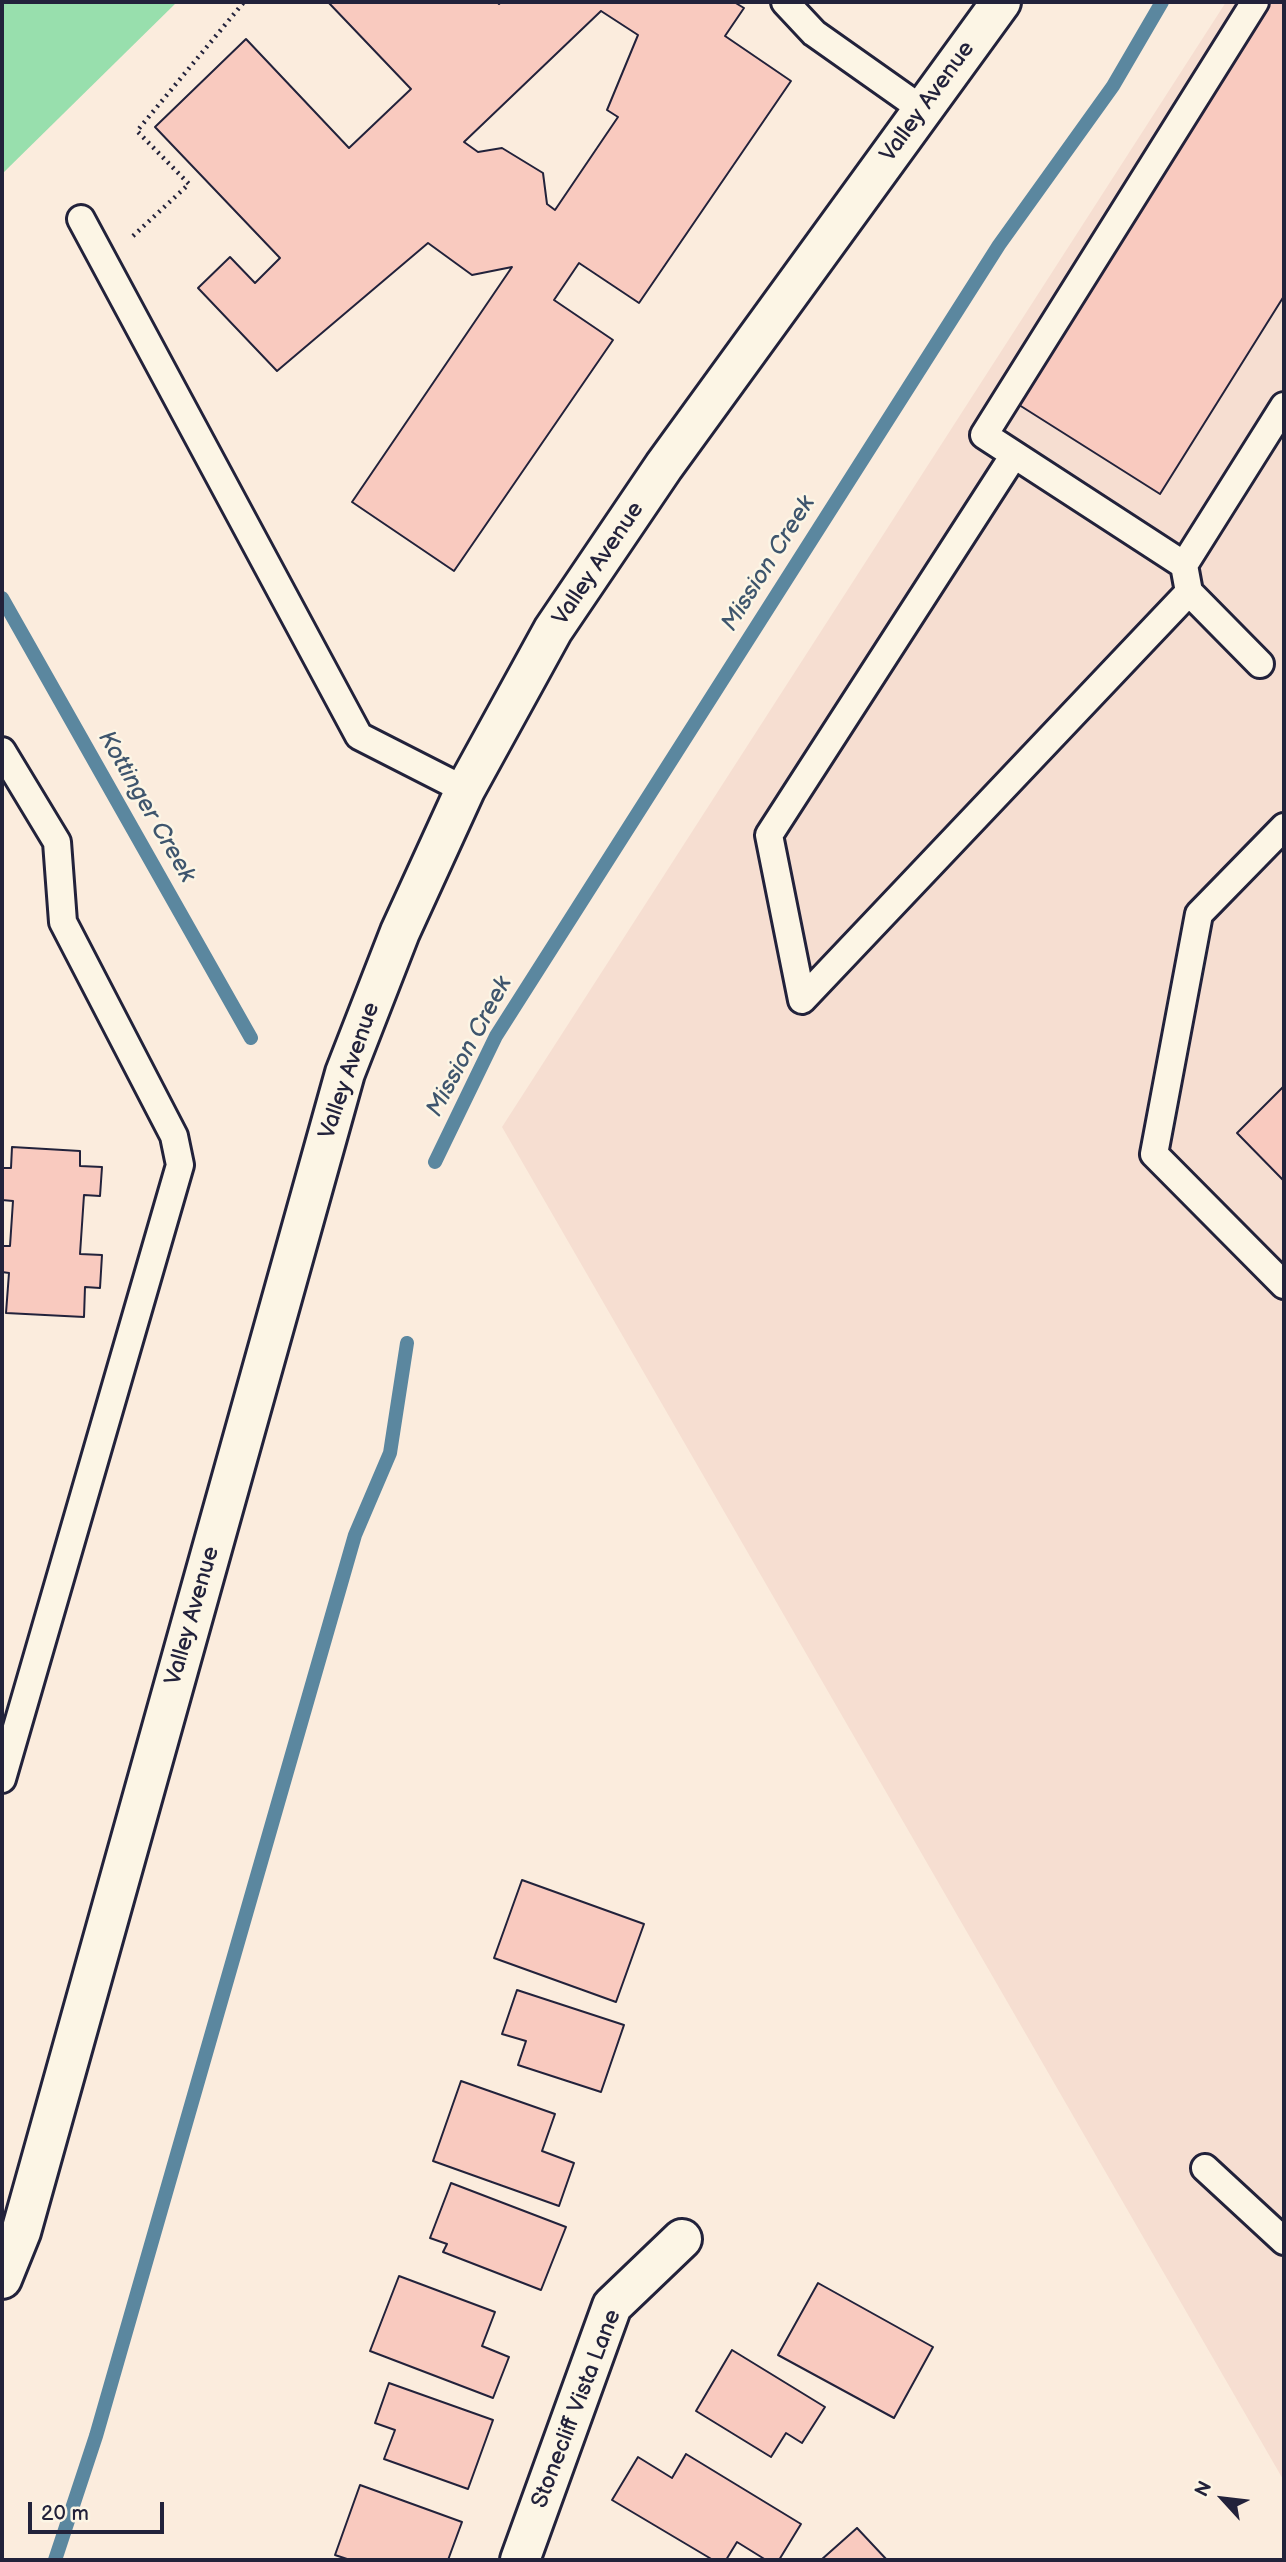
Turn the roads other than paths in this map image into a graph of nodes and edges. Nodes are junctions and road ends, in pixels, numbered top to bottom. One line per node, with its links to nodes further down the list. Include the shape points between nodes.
1 (785, 2): 4 (lane, via 814,33)
2 (1001, 2): 4 (street, Valley Avenue)
3 (1255, 2): 7 (lane, via 984,435)
4 (923, 110): 12 (street, Valley Avenue, via 664,466 553,631)
5 (81, 219): 12 (lane, via 359,736)
6 (1284, 406): 8 (lane)
7 (1014, 455): 8 (lane); 9 (lane, via 769,835 802,1000)
8 (1184, 565): 9 (lane)
9 (1189, 592): 10 (lane)
10 (1260, 664)
11 (2, 751): 15 (lane, via 57,842 63,922 174,1136 180,1165)
12 (464, 790): 19 (street, Valley Avenue, via 400,932 345,1073 25,2219)
13 (1284, 827): 14 (lane, via 1199,914 1154,1154)
14 (1284, 1285)
15 (2, 1779)
16 (1205, 2168): 18 (lane)
17 (682, 2239): 20 (street, Stonecliff Vista Lane, via 612,2306)
18 (1284, 2241)
19 (4, 2271)
20 (529, 2557)

